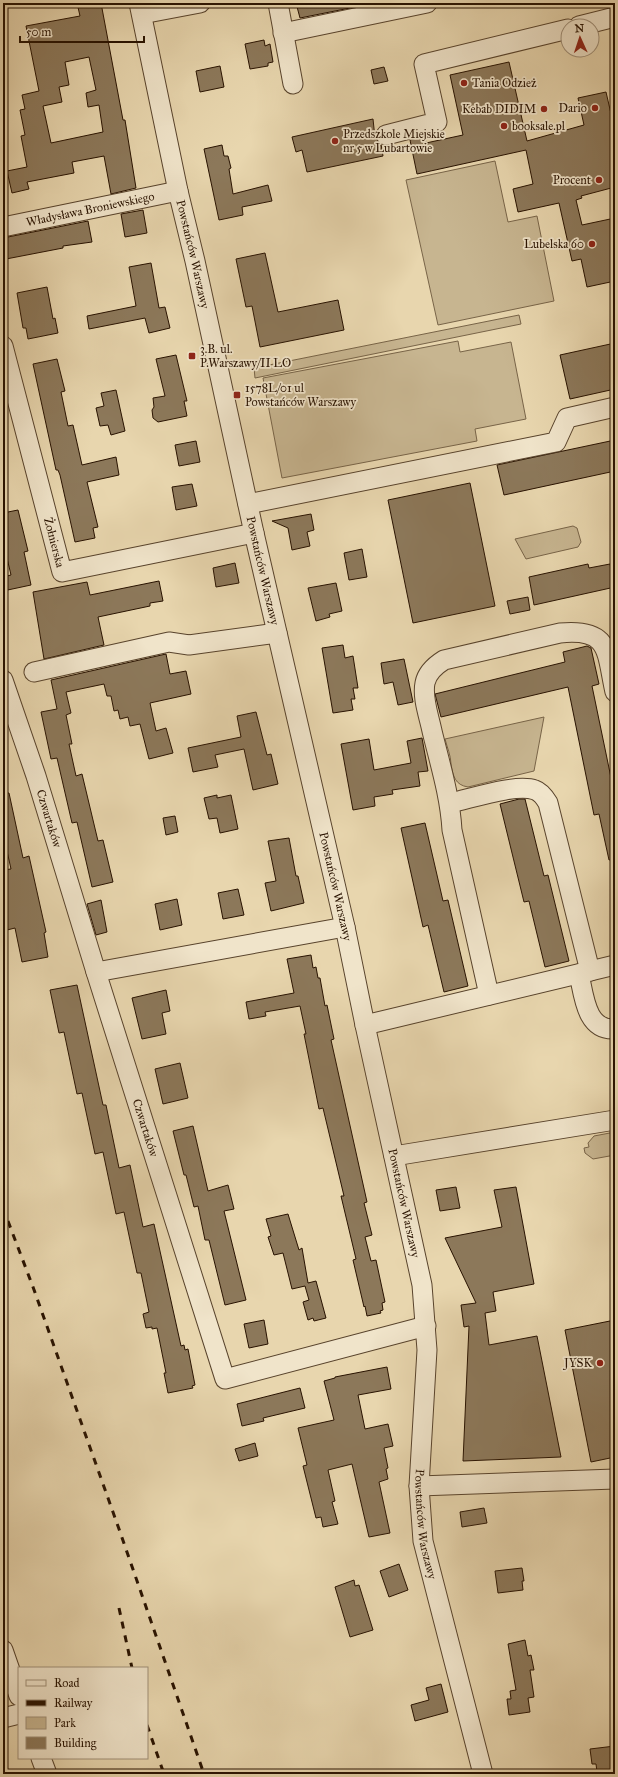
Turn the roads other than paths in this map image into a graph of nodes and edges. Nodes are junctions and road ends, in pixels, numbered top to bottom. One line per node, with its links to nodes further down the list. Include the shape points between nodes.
1 (200, 3): 4 (street)
2 (278, 3): 8 (street)
3 (427, 3): 8 (street)
4 (141, 8): 11 (street, Powstańców Warszawy)
5 (615, 17): 6 (street)
6 (600, 21)
7 (560, 31): 10 (street, via 424,64 437,122)
8 (283, 33): 9 (street)
9 (293, 84)
10 (386, 135)
11 (178, 191): 12 (street, Władysława Broniewskiego); 15 (street, Powstańców Warszawy)
12 (3, 227)
13 (3, 346): 16 (street, Żołnierska, via 62,572)
14 (615, 407): 15 (street, via 567,418 556,442)
15 (248, 504): 16 (street, Powstańców Warszawy)
16 (254, 533): 17 (street, Powstańców Warszawy)
17 (278, 633): 18 (street, via 189,645 169,642); 22 (street, Powstańców Warszawy)
18 (34, 672)
19 (3, 680): 24 (street, Czwartaków, via 36,776)
20 (615, 692): 21 (street, via 604,646 588,633 560,633 451,659 436,665 427,678 424,692)
21 (450, 803): 25 (street, via 519,788 536,790 546,798); 26 (street, via 452,830)
22 (345, 927): 24 (street); 27 (street, Powstańców Warszawy)
23 (615, 965): 25 (street)
24 (96, 972): 31 (street, Czwartaków, via 225,1378)
25 (584, 972): 26 (street); 28 (street, via 592,1020 602,1028)
26 (489, 995): 27 (street)
27 (364, 1025): 30 (street, Powstańców Warszawy)
28 (615, 1029)
29 (615, 1120): 30 (street)
30 (394, 1156): 31 (street, Powstańców Warszawy, via 422,1285)
31 (426, 1326): 33 (street, Powstańców Warszawy, via 427,1350)
32 (615, 1479): 33 (street)
33 (419, 1486): 40 (street, Powstańców Warszawy, via 423,1541)
34 (3, 1650): 35 (street)
35 (18, 1693)
36 (18, 1714): 37 (street)
37 (3, 1718)
38 (41, 1759): 39 (street)
39 (47, 1774)
40 (483, 1774)

